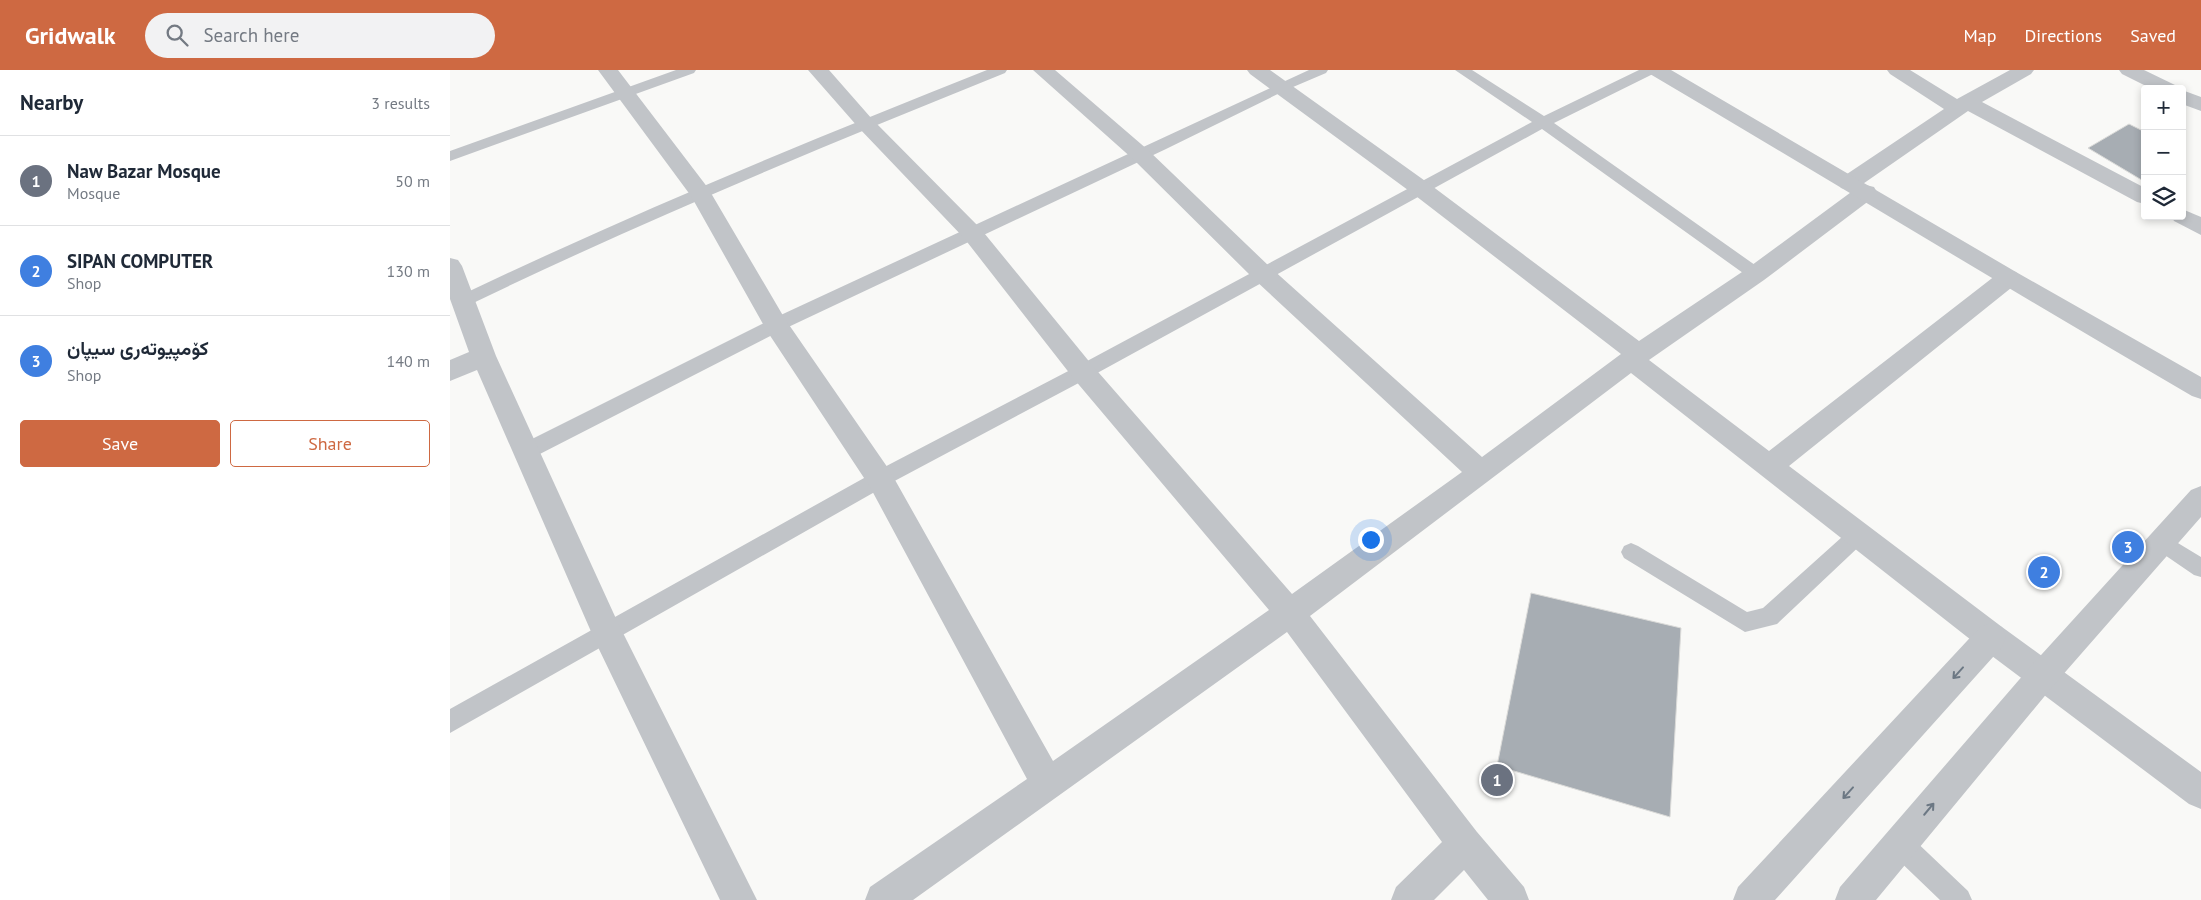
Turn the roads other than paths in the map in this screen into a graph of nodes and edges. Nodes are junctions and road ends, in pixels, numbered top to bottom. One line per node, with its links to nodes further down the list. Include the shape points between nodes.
1 (608, 70): 16 (street)
2 (689, 70): 16 (lane)
3 (818, 70): 21 (street)
4 (1000, 70): 21 (lane)
5 (1043, 70): 22 (street)
6 (1257, 70): 15 (street)
7 (1321, 70): 15 (lane)
8 (1462, 70): 20 (lane)
9 (1650, 70): 20 (lane)
10 (1657, 70): 25 (street)
11 (1898, 70): 18 (street)
12 (2024, 70): 18 (street)
13 (2129, 70): 14 (street)
14 (2160, 85)
15 (1280, 87): 22 (lane); 24 (street)
16 (623, 93): 23 (lane); 26 (street)
17 (2186, 98): 19 (street)
18 (1962, 105): 25 (street); 27 (street)
19 (2201, 105)
20 (1543, 122): 24 (lane); 33 (lane)
21 (865, 123): 26 (lane); 30 (street)
22 (1141, 155): 30 (lane); 32 (street)
23 (450, 156)
24 (1420, 188): 32 (lane); 38 (street)
25 (1857, 188): 33 (street); 34 (street)
26 (700, 193): 35 (lane); 36 (street)
27 (2141, 195)
28 (2186, 218): 29 (street)
29 (2201, 227)
30 (972, 233): 36 (lane); 40 (street)
31 (450, 266): 35 (street)
32 (1263, 274): 40 (lane); 44 (street)
33 (1756, 274): 38 (street)
34 (2008, 278): 41 (street); 43 (street)
35 (462, 301): 37 (street)
36 (776, 325): 42 (lane); 45 (street)
37 (483, 356): 39 (street); 42 (street)
38 (1636, 357): 43 (street); 44 (street)
39 (450, 371)
40 (1083, 372): 45 (lane); 51 (street)
41 (2201, 389)
42 (527, 451): 52 (street)
43 (1770, 465): 47 (street)
44 (1482, 473): 51 (street)
45 (880, 479): 52 (lane); 56 (street)
46 (2201, 498): 48 (street)
47 (1859, 534): 49 (lane, via 1769,617 1745,622); 53 (street)
48 (2163, 543): 50 (lane); 54 (street)
49 (1631, 552)
50 (2201, 568)
51 (1290, 613): 56 (street); 58 (street)
52 (607, 633): 55 (lane); 60 (street)
53 (1990, 636): 54 (street); 64 (street, one-way to 64)
54 (2042, 676): 57 (street); 59 (street, one-way to 54)
55 (450, 722)
56 (1048, 785): 61 (street)
57 (2201, 792)
58 (1466, 844): 62 (street); 63 (street)
59 (1900, 844): 65 (street); 66 (lane)
60 (739, 900)
61 (883, 900)
62 (1409, 900)
63 (1511, 900)
64 (1751, 900)
65 (1853, 900)
66 (1959, 900)

